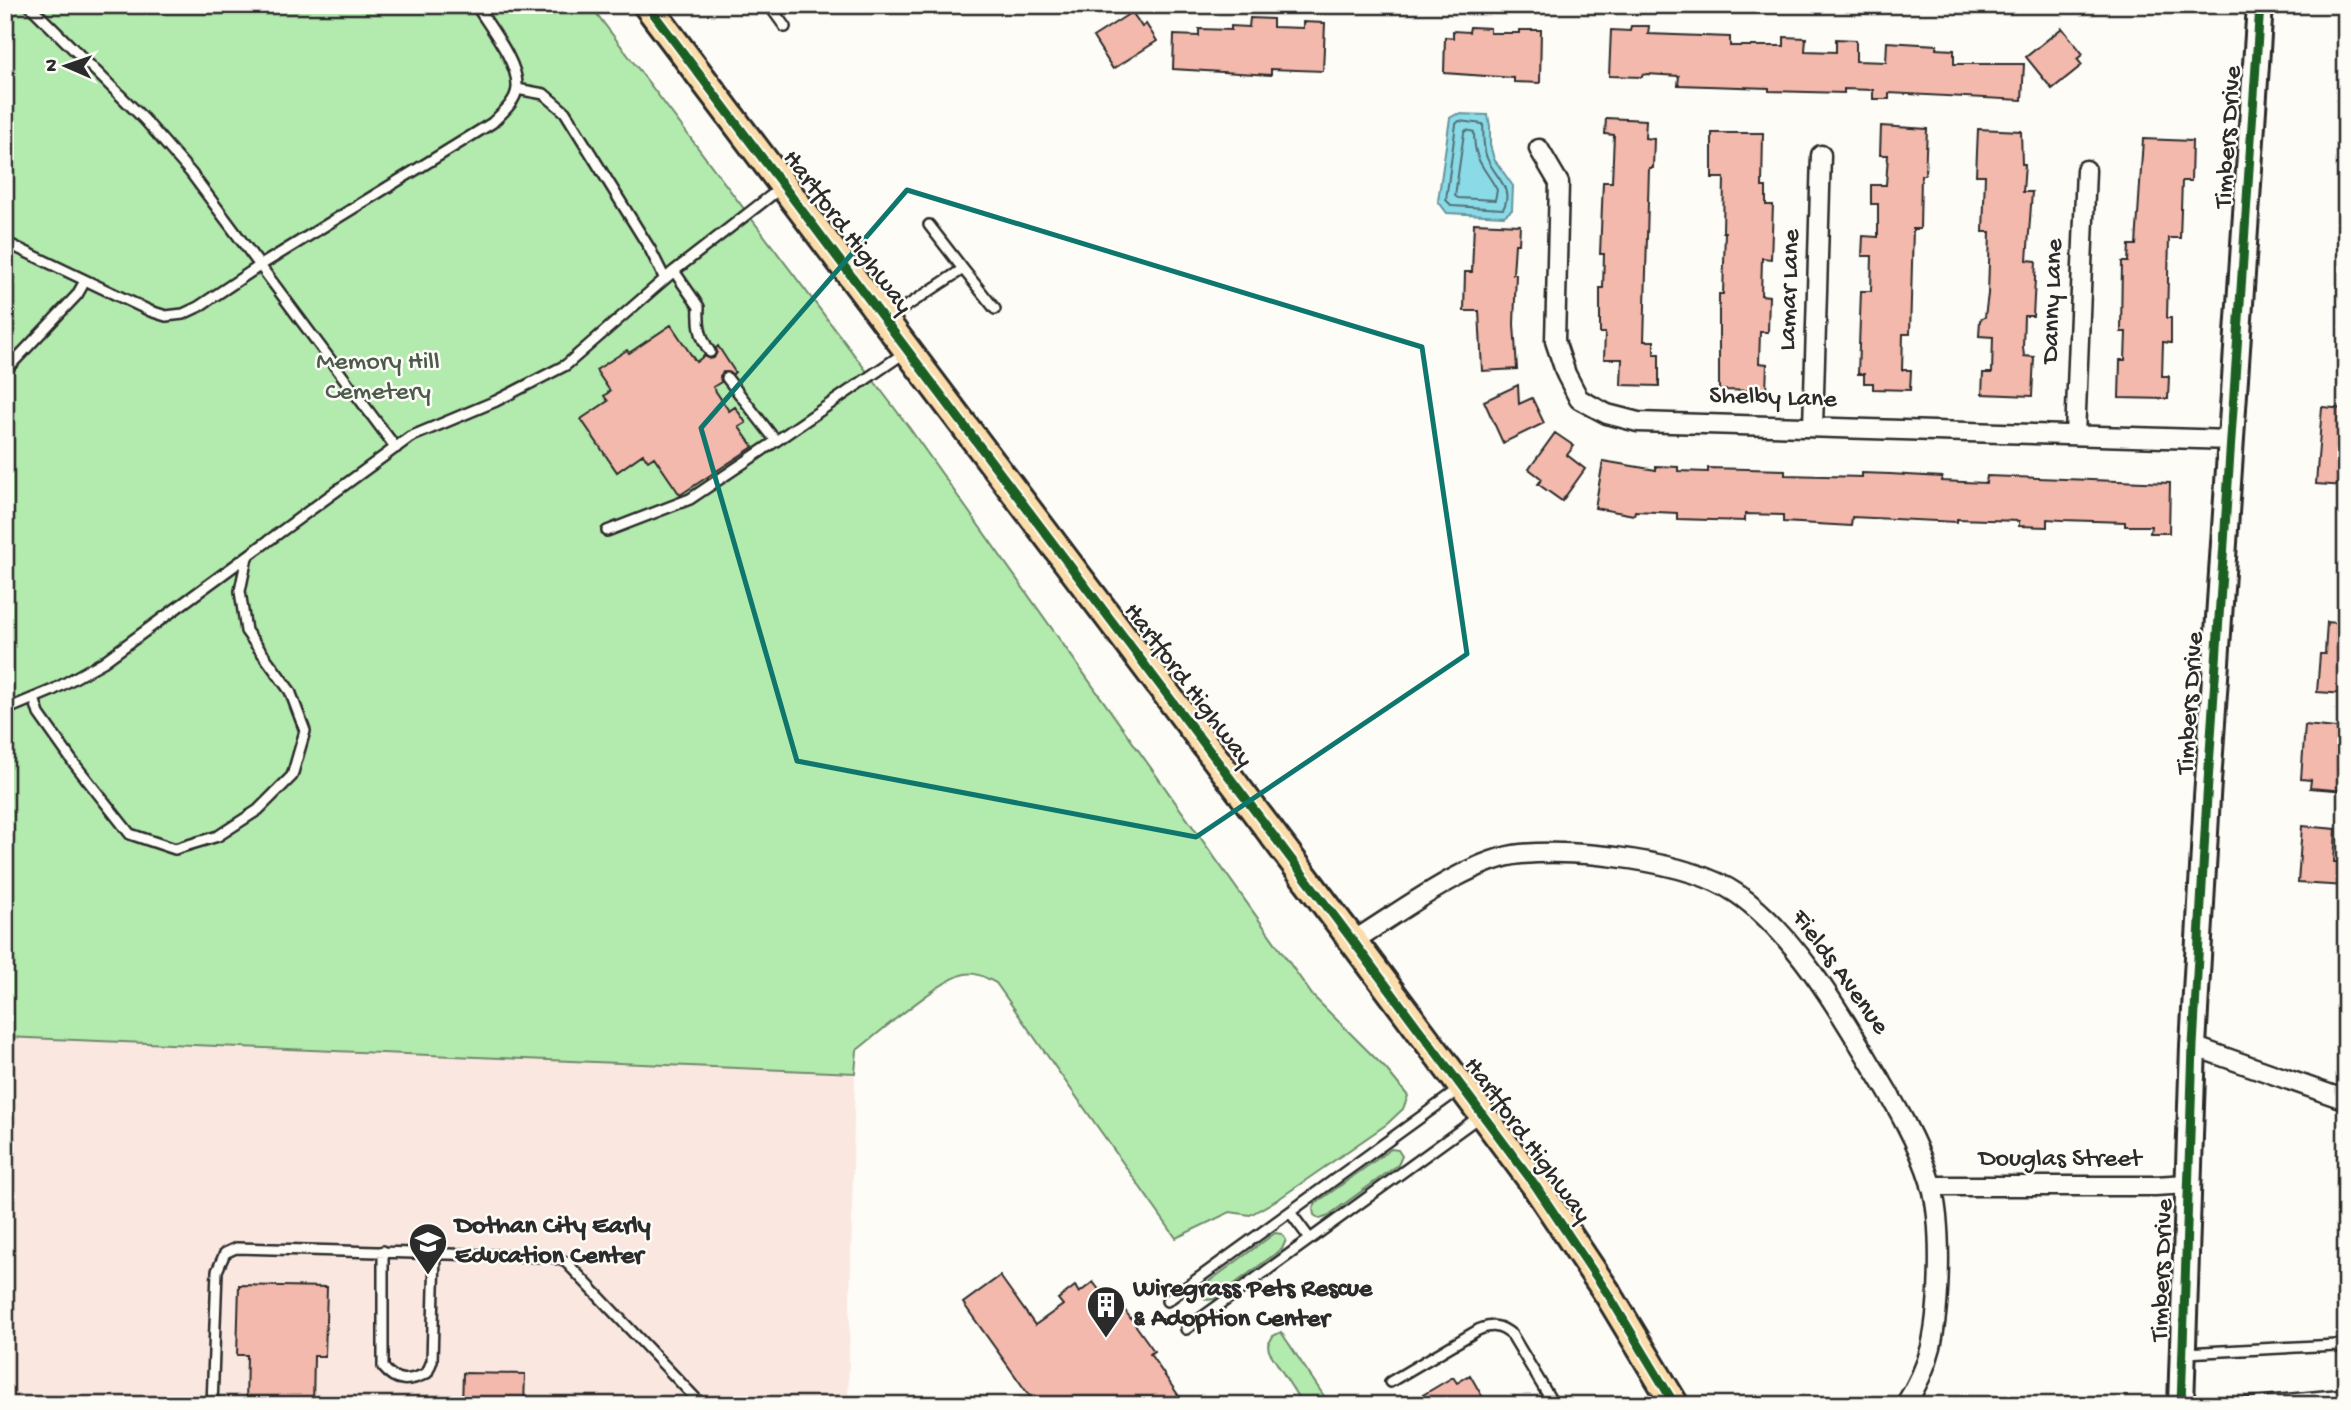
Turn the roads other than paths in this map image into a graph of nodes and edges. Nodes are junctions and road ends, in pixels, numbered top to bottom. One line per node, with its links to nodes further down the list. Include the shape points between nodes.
1 (29, 5): 14 (lane, via 145,119)
2 (476, 5): 7 (lane, via 513,68)
3 (647, 5): 11 (main road, Hartford Highway)
4 (769, 5): 6 (lane)
5 (2260, 5): 27 (street, Timbers Drive)
6 (785, 27)
7 (517, 89): 14 (lane, via 508,108 492,123); 17 (lane, via 544,94 565,112)
8 (1539, 149): 25 (street, Shelby Lane, via 1559,183 1555,341 1579,399 1607,414 1638,422)
9 (1821, 155): 25 (street, Lamar Lane)
10 (2086, 170): 26 (street, Danny Lane)
11 (783, 186): 16 (lane); 20 (main road, Hartford Highway)
12 (929, 225): 15 (lane)
13 (5, 242): 18 (lane)
14 (261, 265): 18 (lane, via 198,307 166,316); 29 (lane)
15 (963, 269): 19 (lane); 20 (lane)
16 (674, 271): 17 (lane); 22 (lane, via 699,307 699,331)
17 (665, 279): 29 (lane, via 566,365 410,437)
18 (85, 281): 23 (lane)
19 (995, 309)
20 (886, 320): 21 (main road, Hartford Highway)
21 (908, 350): 28 (lane); 34 (main road, Hartford Highway)
22 (710, 352)
23 (5, 372)
24 (727, 378): 28 (lane)
25 (1813, 426): 26 (street, Shelby Lane)
26 (2075, 435): 27 (street, Shelby Lane)
27 (2231, 440): 35 (street, Timbers Drive)
28 (776, 441): 30 (lane, via 690,499)
29 (396, 448): 31 (lane)
30 (607, 531)
31 (247, 557): 32 (lane, via 103,662); 32 (lane, via 240,591 246,631 290,691 305,731 292,776 258,810 218,836 175,849 130,834 38,714)
32 (34, 698): 33 (lane)
33 (5, 710)
34 (1353, 941): 36 (main road, Hartford Highway); 40 (street, Fields Avenue, via 1468,870 1521,854 1649,862 1708,877 1764,915 1824,989 1914,1140)
35 (2193, 1045): 37 (street); 39 (street, Timbers Drive)
36 (1462, 1087): 38 (main road, Hartford Highway); 41 (lane)
37 (2346, 1100)
38 (1482, 1114): 42 (lane); 51 (main road, Hartford Highway, via 1608,1294)
39 (2188, 1184): 40 (street, Douglas Street); 48 (street, Timbers Drive)
40 (1931, 1186): 55 (street, Fields Avenue, via 1938,1235 1938,1301 1930,1349)
41 (1290, 1212): 42 (lane); 45 (lane)
42 (1310, 1239): 46 (lane)
43 (383, 1251): 44 (lane); 44 (lane, via 383,1367 391,1377 404,1380 427,1373 432,1361); 52 (lane, via 236,1248 225,1253 214,1297)
44 (435, 1253): 53 (lane, via 538,1255 566,1262)
45 (1167, 1301)
46 (1186, 1329)
47 (2346, 1351): 48 (lane, via 2336,1345)
48 (2183, 1353): 56 (street, Timbers Drive)
49 (1390, 1382): 54 (lane, via 1478,1330 1502,1327 1512,1335)
50 (2346, 1394): 57 (lane)
51 (1671, 1403)
52 (212, 1405)
53 (702, 1405)
54 (1554, 1405)
55 (1905, 1405)
56 (2181, 1405)
57 (2227, 1405)

